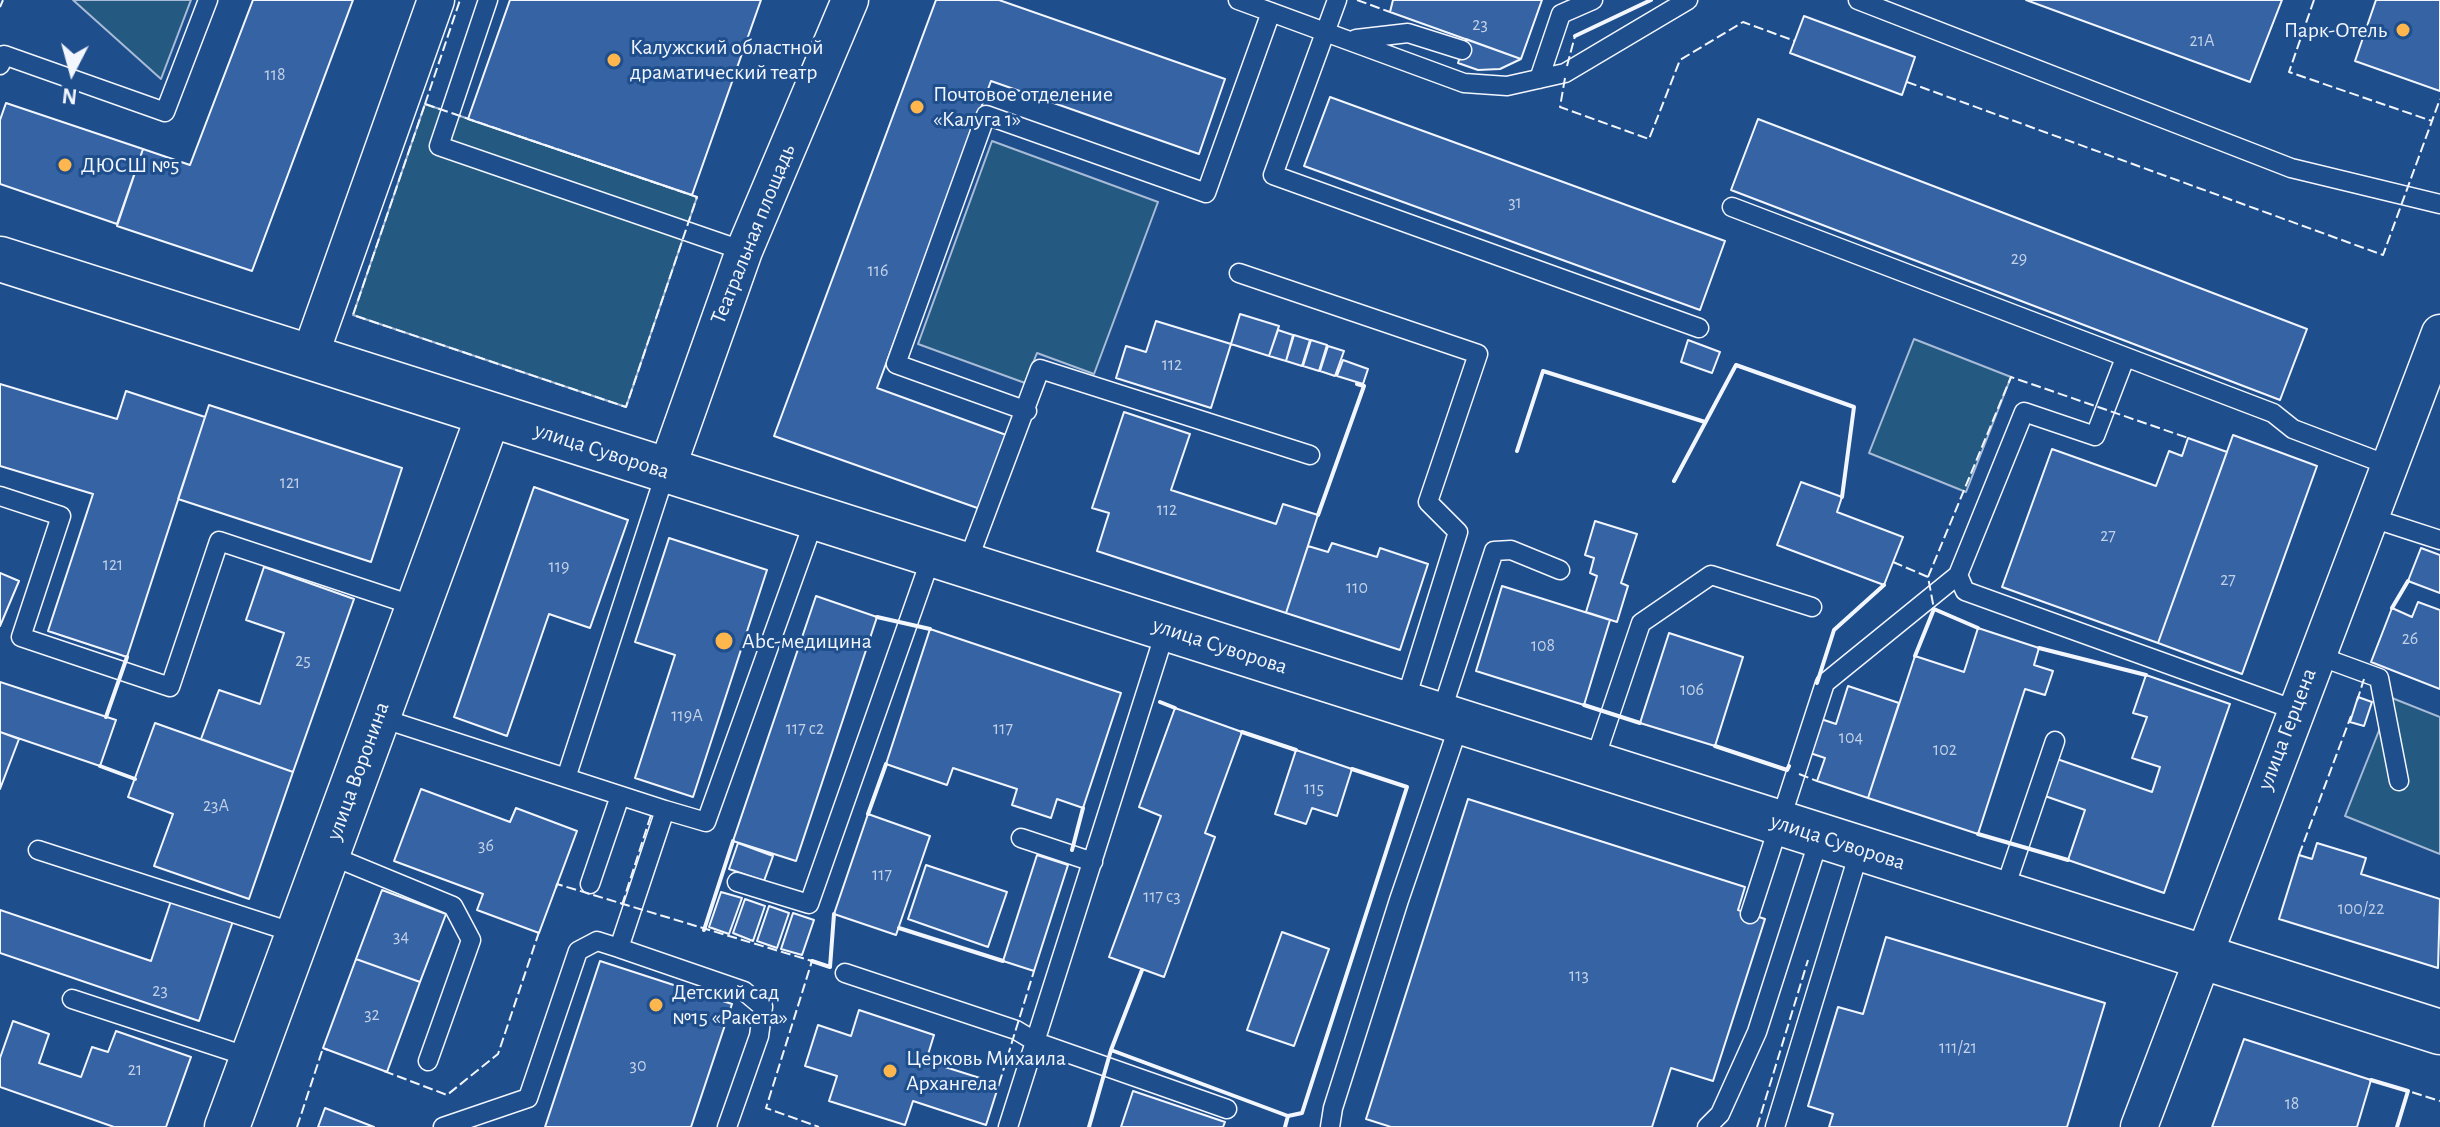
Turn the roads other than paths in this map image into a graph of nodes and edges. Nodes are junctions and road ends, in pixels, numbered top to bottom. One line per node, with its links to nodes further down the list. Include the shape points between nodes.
1 (208, 0): 14 (lane, via 165,112 4,55)
2 (436, 0): 23 (street)
3 (488, 0): 18 (lane, via 439,146)
4 (850, 0): 18 (street, Театральная площадь)
5 (1238, 0): 10 (lane)
6 (1337, 0): 11 (lane)
7 (1593, 0): 15 (lane, via 1561,14)
8 (1688, 0): 15 (lane, via 1565,73)
9 (1858, 0): 16 (lane, via 2291,168)
10 (1271, 12): 11 (lane); 25 (lane, via 1206,193 986,115 896,364)
11 (1325, 32): 12 (lane); 21 (lane, via 1273,175)
12 (1354, 40): 13 (lane, via 1408,33); 15 (lane, via 1464,83 1507,86)
13 (1462, 50)
14 (0, 65)
15 (1539, 79)
16 (2440, 204)
17 (1732, 207): 24 (lane)
18 (744, 251): 29 (street, Театральная площадь)
19 (0, 259): 23 (street, улица Суворова)
20 (1239, 273): 42 (lane, via 1478,354 1428,502 1458,532)
21 (1699, 328)
22 (2440, 333): 28 (street, улица Герцена)
23 (309, 358): 26 (street, улица Суворова)
24 (2125, 358): 28 (lane, via 2273,413 2293,429); 36 (lane, via 2095,436 2024,412)
25 (1027, 411): 27 (lane, via 1040,369); 34 (lane)
26 (489, 414): 29 (street, улица Суворова); 37 (street, улица Воронина)
27 (1310, 455)
28 (2388, 465): 31 (street, улица Герцена)
29 (666, 471): 32 (street, улица Суворова); 46 (lane)
30 (0, 496): 37 (lane, via 61,516 21,637 170,687 219,541)
31 (2369, 517): 33 (lane); 40 (street, улица Герцена)
32 (815, 518): 34 (street, улица Суворова); 49 (lane, via 706,822)
33 (2440, 540)
34 (949, 560): 39 (street, улица Суворова); 55 (lane, via 809,904)
35 (1560, 570): 42 (lane, via 1511,550 1494,551)
36 (1958, 575): 41 (lane, via 1965,591); 50 (lane, via 1825,683)
37 (418, 607): 43 (street, улица Воронина)
38 (1812, 607): 45 (lane, via 1711,575 1641,623)
39 (1166, 629): 42 (street, улица Суворова); 54 (lane)
40 (2316, 655): 41 (street, улица Герцена); 47 (lane, via 2379,678)
41 (2295, 710): 61 (street, улица Герцена)
42 (1435, 714): 45 (street, улица Суворова); 73 (lane, via 1389,930)
43 (378, 717): 46 (lane); 53 (street, улица Воронина)
44 (2055, 741): 57 (lane)
45 (1593, 765): 50 (street, улица Суворова)
46 (566, 778): 48 (lane)
47 (2399, 781)
48 (620, 796): 49 (lane); 56 (lane)
49 (665, 810): 60 (lane)
50 (1820, 836): 57 (street, улица Суворова); 58 (lane); 74 (lane, via 1757,1032 1720,1114); 75 (lane)
51 (1021, 838): 54 (lane)
52 (38, 850): 59 (lane)
53 (327, 854): 59 (street, улица Воронина); 67 (lane, via 453,906 471,940)
54 (1093, 862): 65 (lane)
55 (737, 882)
56 (590, 884)
57 (2003, 894): 61 (street, улица Суворова)
58 (1750, 914)
59 (298, 934): 66 (street, улица Воронина)
60 (619, 948): 70 (lane, via 597,941 578,951 528,1098); 71 (lane, via 744,991 763,1007 759,1036)
61 (2201, 957): 64 (street, улица Суворова); 76 (street, улица Герцена)
62 (845, 973): 65 (lane, via 1016,1030)
63 (72, 999): 66 (lane)
64 (2440, 1032)
65 (1036, 1042): 68 (lane); 72 (lane)
66 (252, 1058): 69 (street, улица Воронина)
67 (428, 1061)
68 (1227, 1109)
69 (227, 1127)
70 (443, 1127)
71 (727, 1127)
72 (1008, 1127)
73 (1330, 1127)
74 (1707, 1127)
75 (1775, 1127)
76 (2139, 1127)

